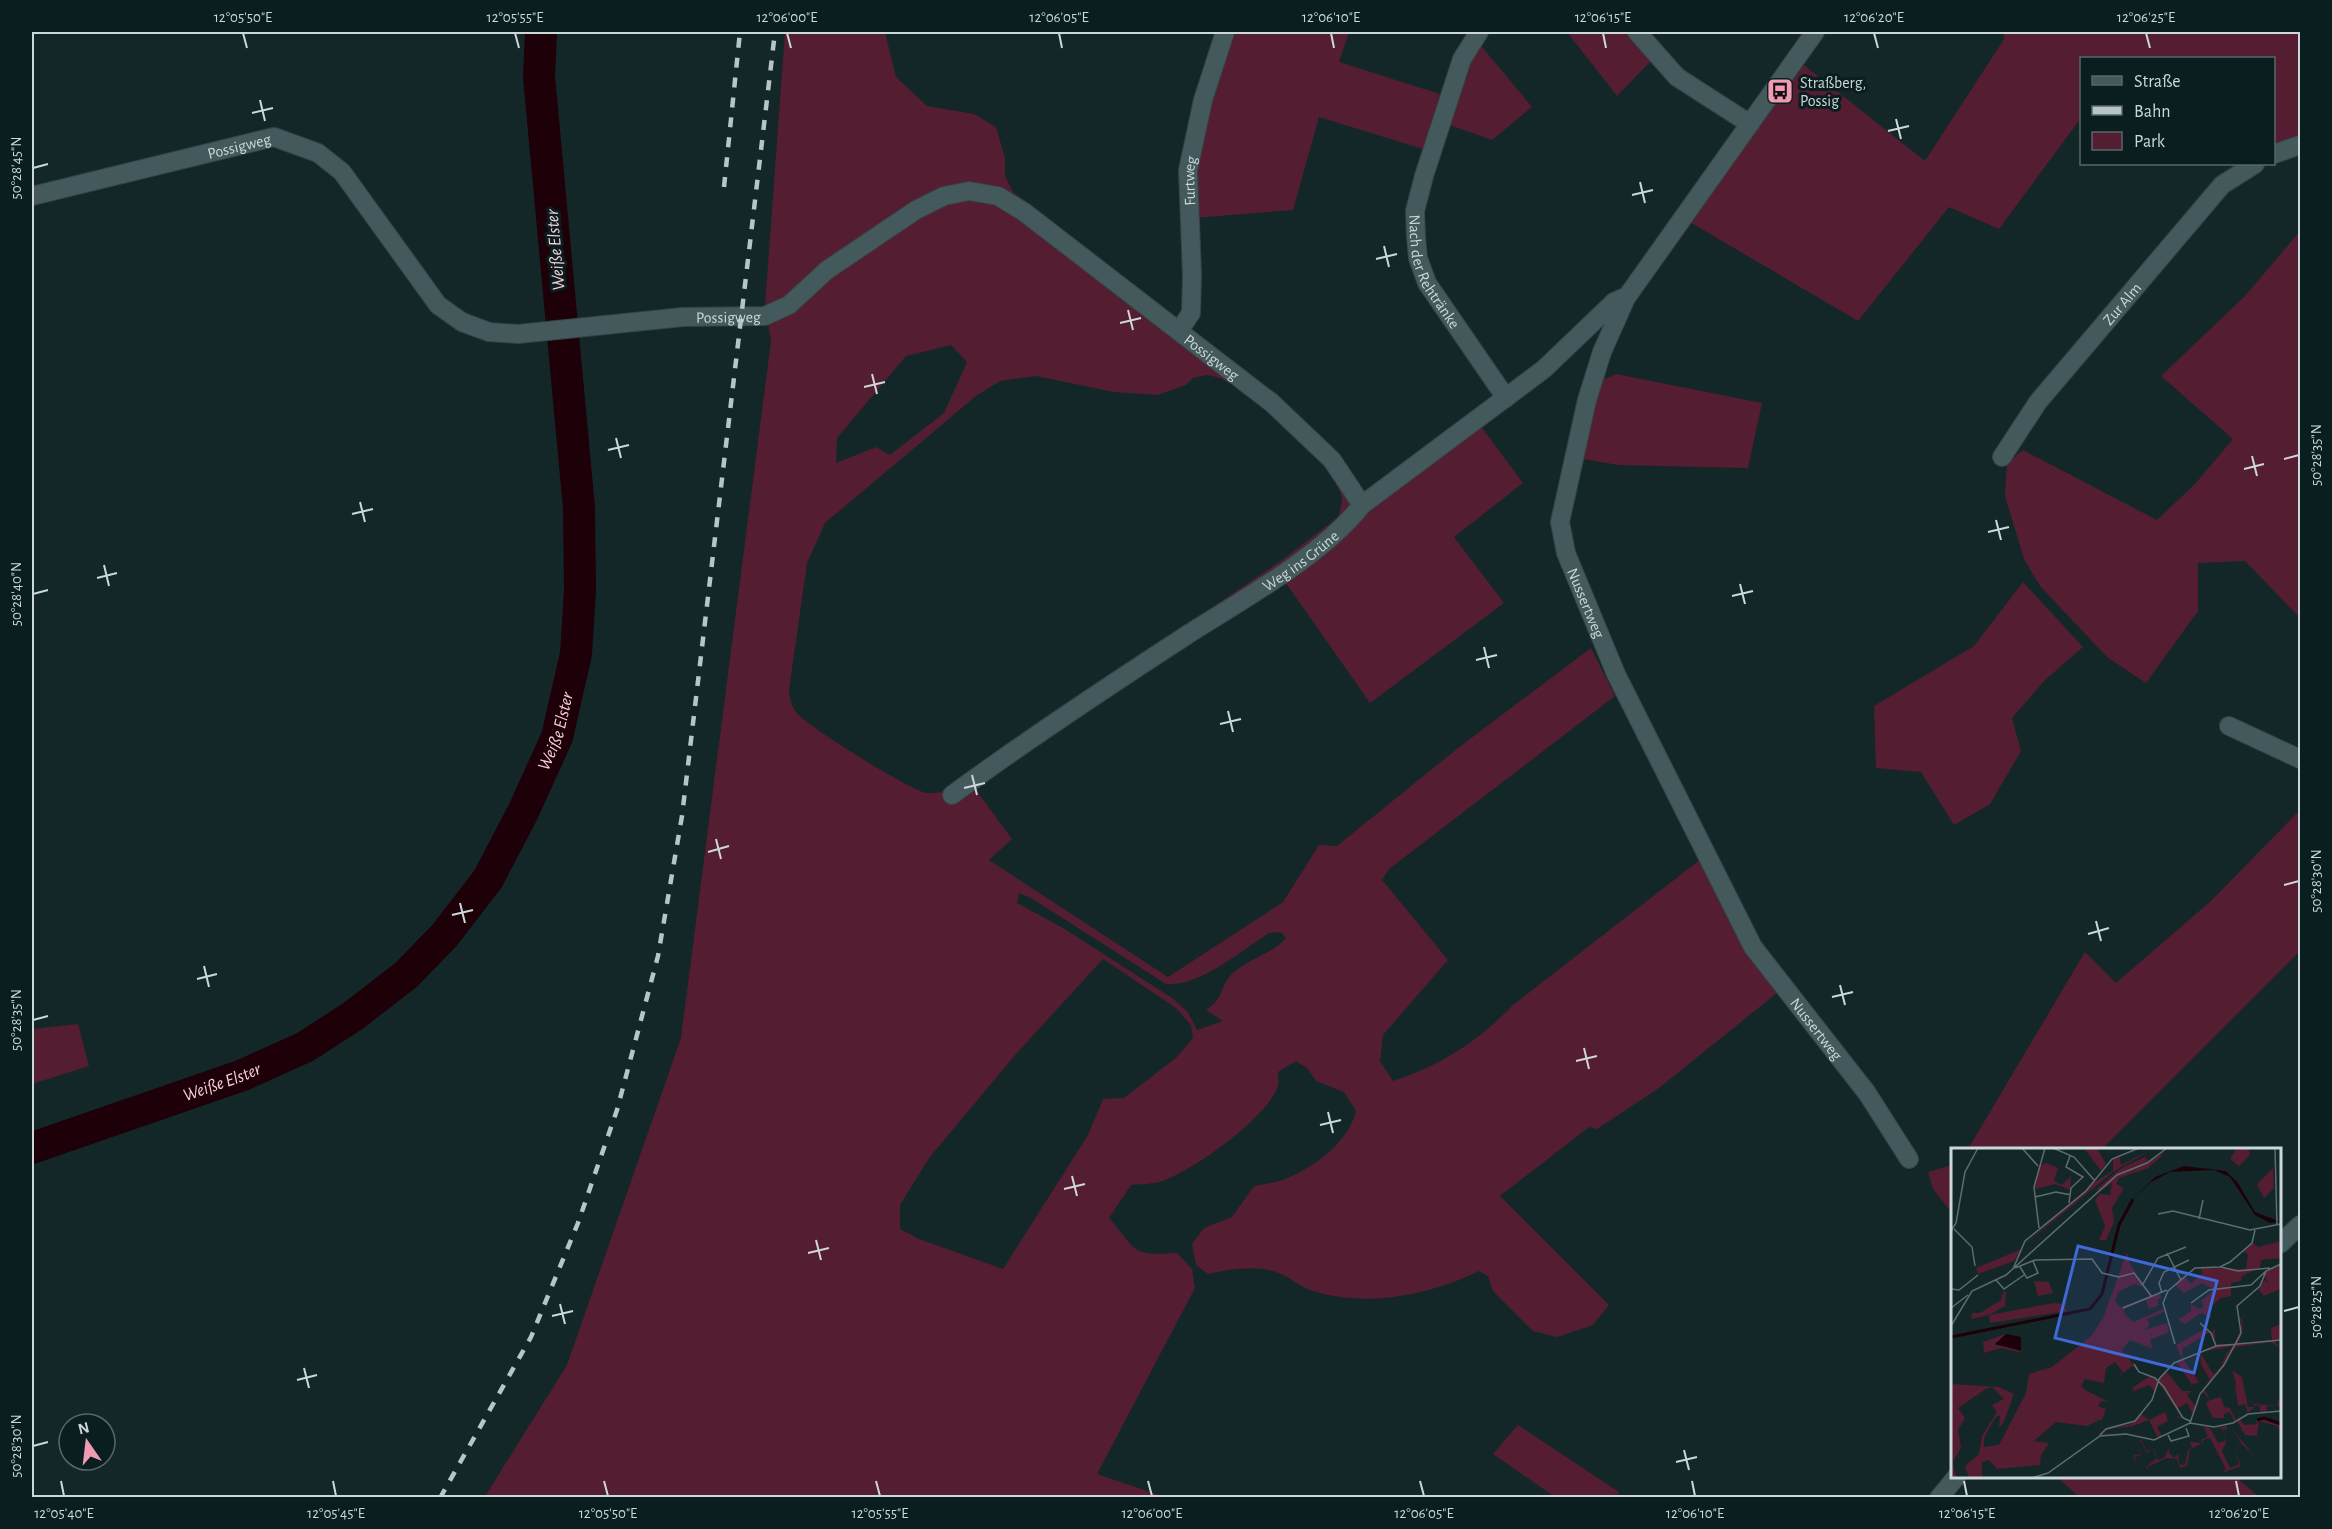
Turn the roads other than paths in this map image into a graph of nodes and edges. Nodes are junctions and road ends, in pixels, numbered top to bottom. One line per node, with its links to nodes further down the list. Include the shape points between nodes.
1 (1225, 32): 11 (street, Furtweg, via 1203,100 1188,170 1191,313)
2 (1479, 32): 12 (street, Nach der Rehtränke, via 1462,59 1424,176 1416,211 1416,237 1427,283)
3 (1637, 32): 5 (street, via 1677,77)
4 (1815, 32): 5 (street, Nussertweg)
5 (1750, 124): 10 (street, Nussertweg)
6 (2301, 145): 7 (street)
7 (2275, 154)
8 (2252, 165): 13 (street, Zur Alm, via 2222,185 2038,402)
9 (32, 196): 11 (street, Possigweg, via 274,137 318,153 342,172 438,305 480,329 518,334 683,317 765,316 789,305 827,270 916,210 944,196 969,191 998,196 1024,212)
10 (1626, 298): 12 (street, Weg ins Grüne, via 1614,302 1544,369); 18 (street, Nussertweg, via 1596,371 1567,480 1560,522 1566,553 1616,674 1753,947 1867,1093)
11 (1179, 331): 14 (street, Possigweg, via 1272,403 1332,460)
12 (1506, 398): 14 (street, Weg ins Grüne)
13 (2002, 457)
14 (1362, 505): 17 (street, Weg ins Grüne, via 1345,527 1265,585 1037,733)
15 (2229, 726): 16 (street)
16 (2301, 759)
17 (952, 795)
18 (1910, 1159)
19 (2301, 1225): 20 (street)
20 (2281, 1243)
21 (1955, 1478): 22 (street)
22 (1939, 1497)

